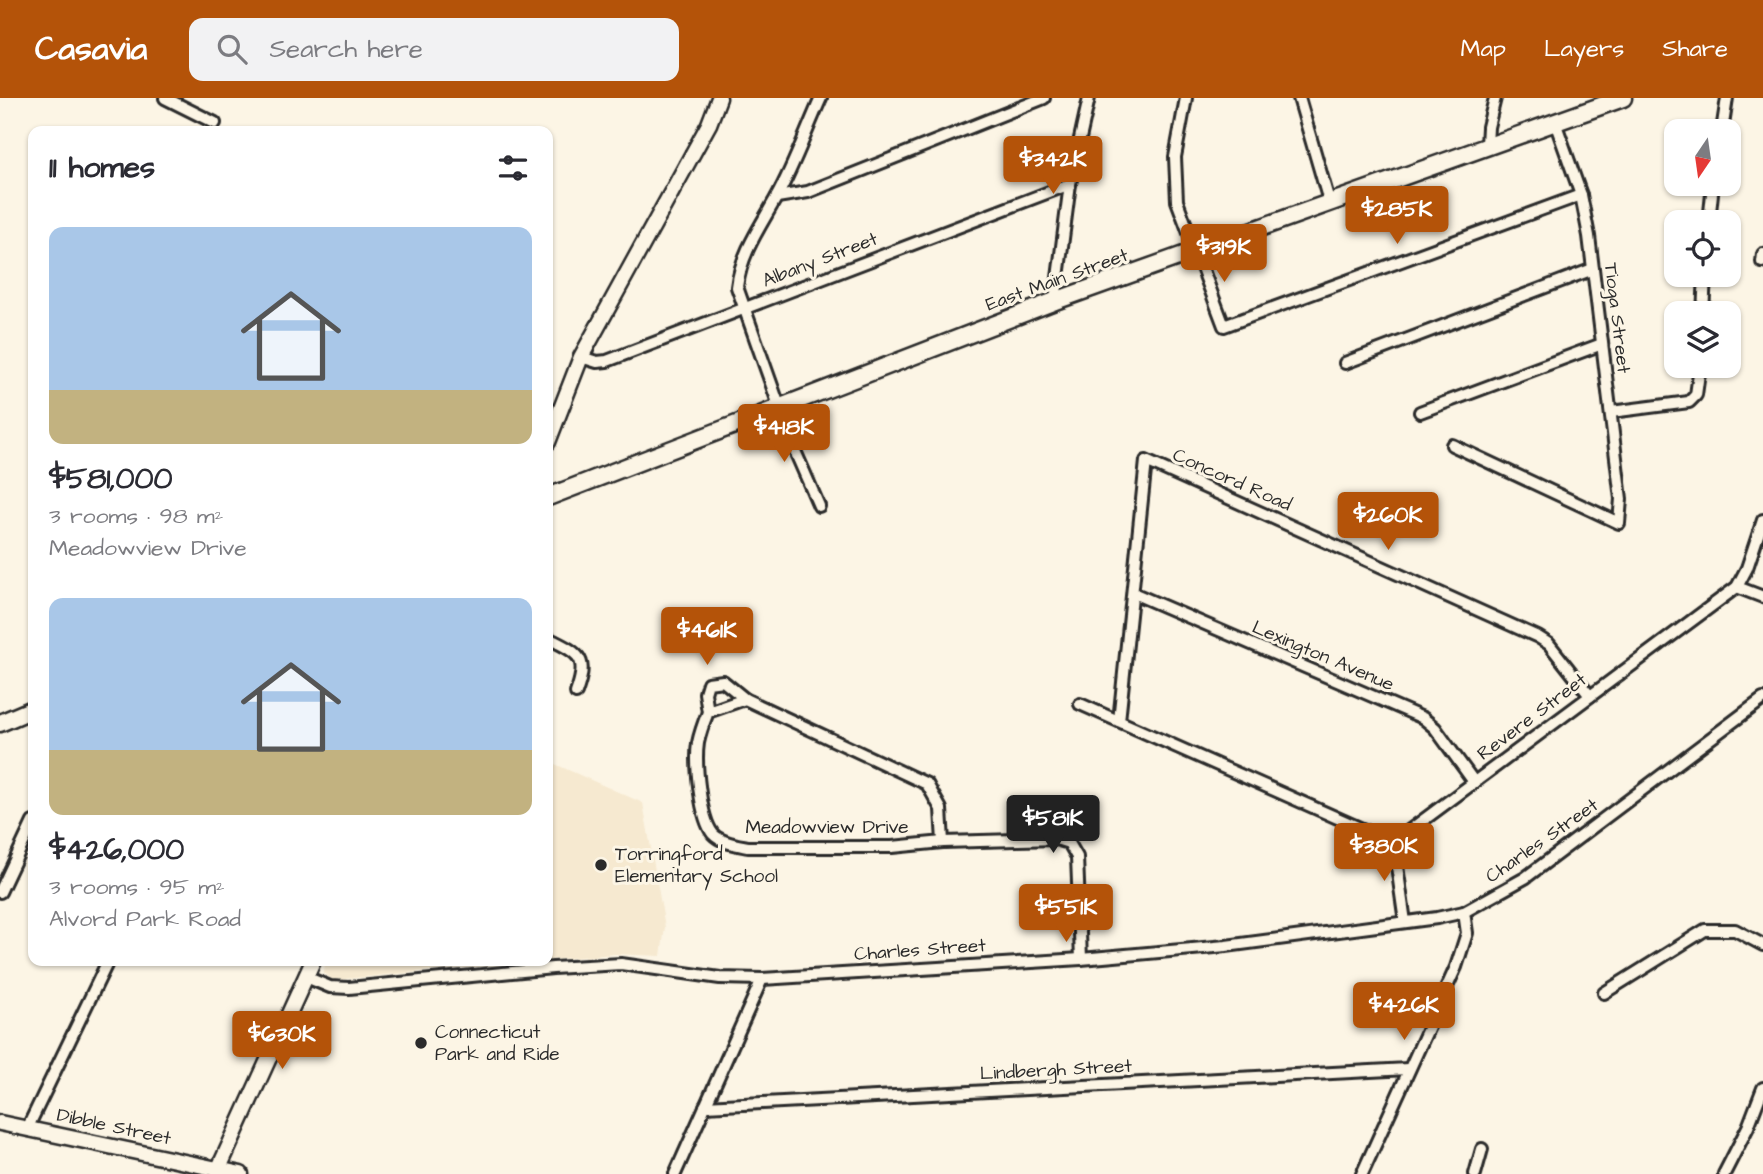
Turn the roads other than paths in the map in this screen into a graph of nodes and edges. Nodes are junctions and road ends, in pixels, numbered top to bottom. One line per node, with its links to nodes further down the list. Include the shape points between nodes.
1 (165, 98): 13 (street)
2 (719, 98): 24 (main road)
3 (821, 98): 17 (street)
4 (1044, 98): 17 (street, via 808,192)
5 (1089, 98): 15 (street)
6 (1186, 98): 19 (street, via 1175,157 1177,201)
7 (1299, 98): 18 (street)
8 (1495, 98): 14 (street)
9 (1623, 98): 12 (highway, East Main Street)
10 (1727, 98): 11 (street)
11 (1724, 119)
12 (1555, 122): 14 (highway, East Main Street); 16 (street, Tioga Street)
13 (215, 123)
14 (1487, 145): 18 (highway, East Main Street)
15 (1070, 184): 21 (street); 22 (street, Albany Street)
16 (1581, 195): 19 (street, via 1224,326); 20 (street, Tioga Street)
17 (777, 197): 22 (street, via 740,268 737,287)
18 (1329, 201): 19 (highway, East Main Street)
19 (1195, 253): 21 (highway, East Main Street)
20 (1593, 269): 23 (street, Tioga Street); 25 (street)
21 (1055, 301): 27 (highway, East Main Street)
22 (746, 307): 24 (street, Albany Street, via 607,361); 27 (street)
23 (1602, 344): 28 (street); 29 (street, Tioga Street)
24 (581, 358): 30 (main road)
25 (1345, 363)
26 (1698, 378): 29 (street, via 1696,395 1689,402)
27 (780, 409): 32 (highway, East Main Street); 33 (street)
28 (1420, 412)
29 (1611, 412): 31 (street, Tioga Street, via 1621,499 1619,523)
30 (553, 429)
31 (1452, 445)
32 (553, 495)
33 (819, 506)
34 (1763, 520): 35 (street)
35 (1737, 587): 37 (street); 40 (street, Revere Street)
36 (1133, 593): 40 (street, Concord Road, via 1146,461 1538,637); 46 (street); 48 (street, Lexington Avenue, via 1423,718)
37 (1763, 597)
38 (553, 640): 39 (street, via 579,658 584,671)
39 (576, 693)
40 (1590, 696): 48 (street, Revere Street)
41 (745, 699): 45 (street); 45 (street, Meadowview Drive, via 723,681 708,683); 51 (street, Meadowview Drive, via 927,784 941,808)
42 (1763, 699): 53 (street, Charles Street, via 1525,878)
43 (1080, 704): 46 (street)
44 (28, 711): 47 (highway)
45 (708, 712): 51 (street, Meadowview Drive, via 698,741 697,767 713,835 748,847 892,847)
46 (1119, 721): 50 (street, via 1378,836)
47 (0, 723)
48 (1474, 782): 50 (street, Revere Street)
49 (28, 833): 52 (street)
50 (1393, 838): 54 (street)
51 (943, 842): 56 (street, Meadowview Drive, via 1056,839 1069,843 1077,858)
52 (0, 892)
53 (1464, 912): 54 (street, Charles Street); 62 (street, via 1467,933 1457,967)
54 (1405, 922): 56 (street, Charles Street, via 1226,946)
55 (1763, 945): 61 (street, via 1735,930 1705,930)
56 (1081, 959): 60 (street, Charles Street)
57 (106, 966): 66 (street)
58 (311, 966): 59 (main road)
59 (306, 977): 60 (street, Charles Street, via 330,987 349,988 621,964); 68 (main road)
60 (762, 979): 64 (street)
61 (1604, 993)
62 (1408, 1069): 64 (street, Lindbergh Street); 71 (street)
63 (1763, 1088): 73 (street)
64 (705, 1105): 70 (street)
65 (0, 1123): 66 (main road, Dibble Street)
66 (27, 1129): 68 (main road, Dibble Street)
67 (1482, 1149): 72 (street)
68 (218, 1171): 69 (main road, Dibble Street)
69 (241, 1174)
70 (675, 1174)
71 (1362, 1174)
72 (1475, 1174)
73 (1724, 1174)

